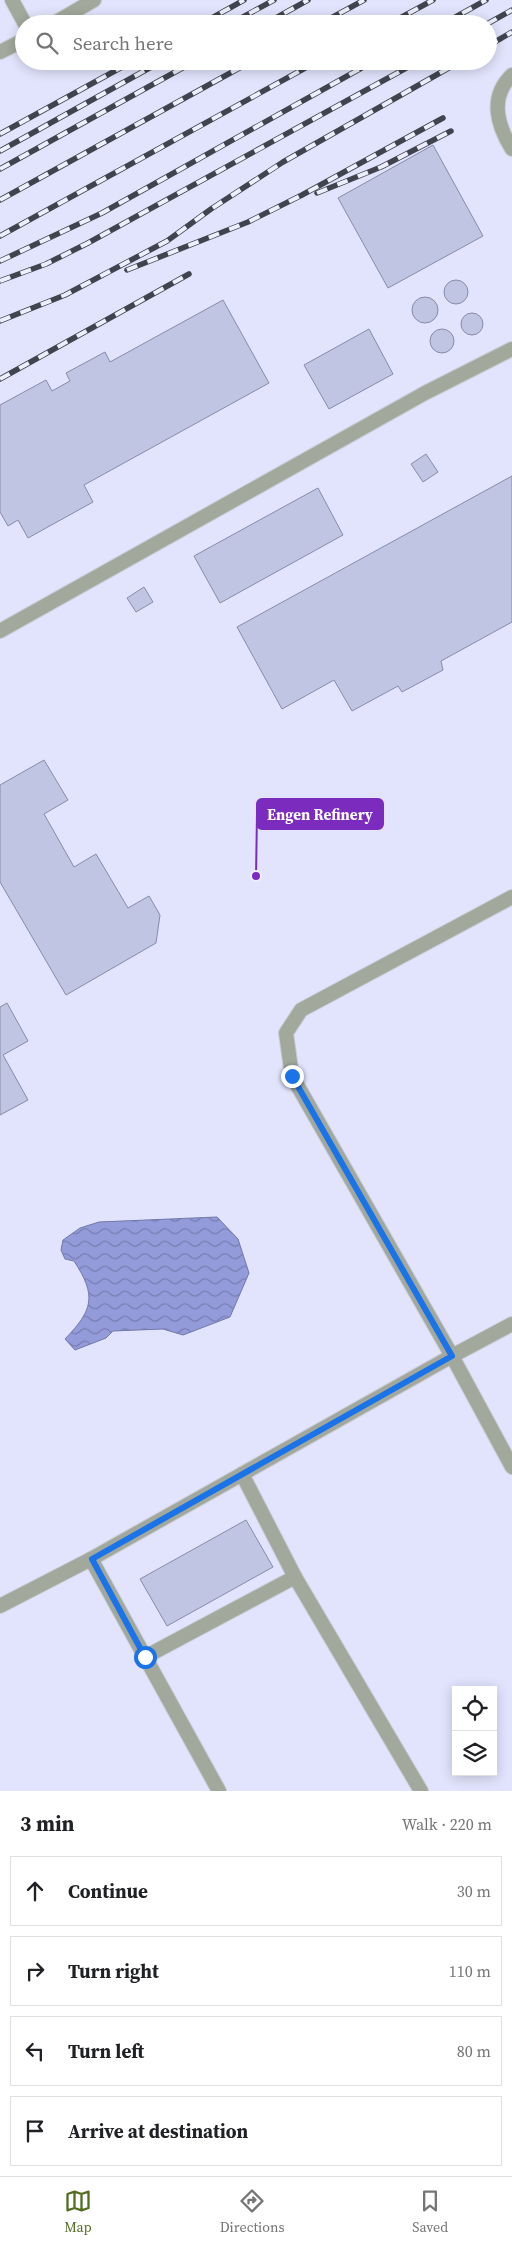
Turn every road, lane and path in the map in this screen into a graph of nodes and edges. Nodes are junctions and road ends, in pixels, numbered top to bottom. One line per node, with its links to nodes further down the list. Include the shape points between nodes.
1 (12, 0): 3 (lane)
2 (94, 0): 4 (lane)
3 (20, 15)
4 (68, 15)
5 (15, 44): 6 (lane)
6 (0, 52)
7 (512, 75): 8 (lane, via 502,85 497,110 502,133)
8 (512, 149)
9 (512, 349): 10 (lane, via 425,393)
10 (0, 631)
11 (512, 897): 13 (lane, via 302,1010 286,1033 292,1076)
12 (512, 1324): 13 (lane)
13 (452, 1356): 14 (lane); 15 (lane)
14 (512, 1467)
15 (242, 1474): 16 (lane); 17 (lane)
16 (92, 1559): 18 (lane); 19 (lane)
17 (294, 1577): 19 (lane); 21 (lane)
18 (0, 1606)
19 (145, 1657): 20 (lane)
20 (219, 1791)
21 (421, 1791)

